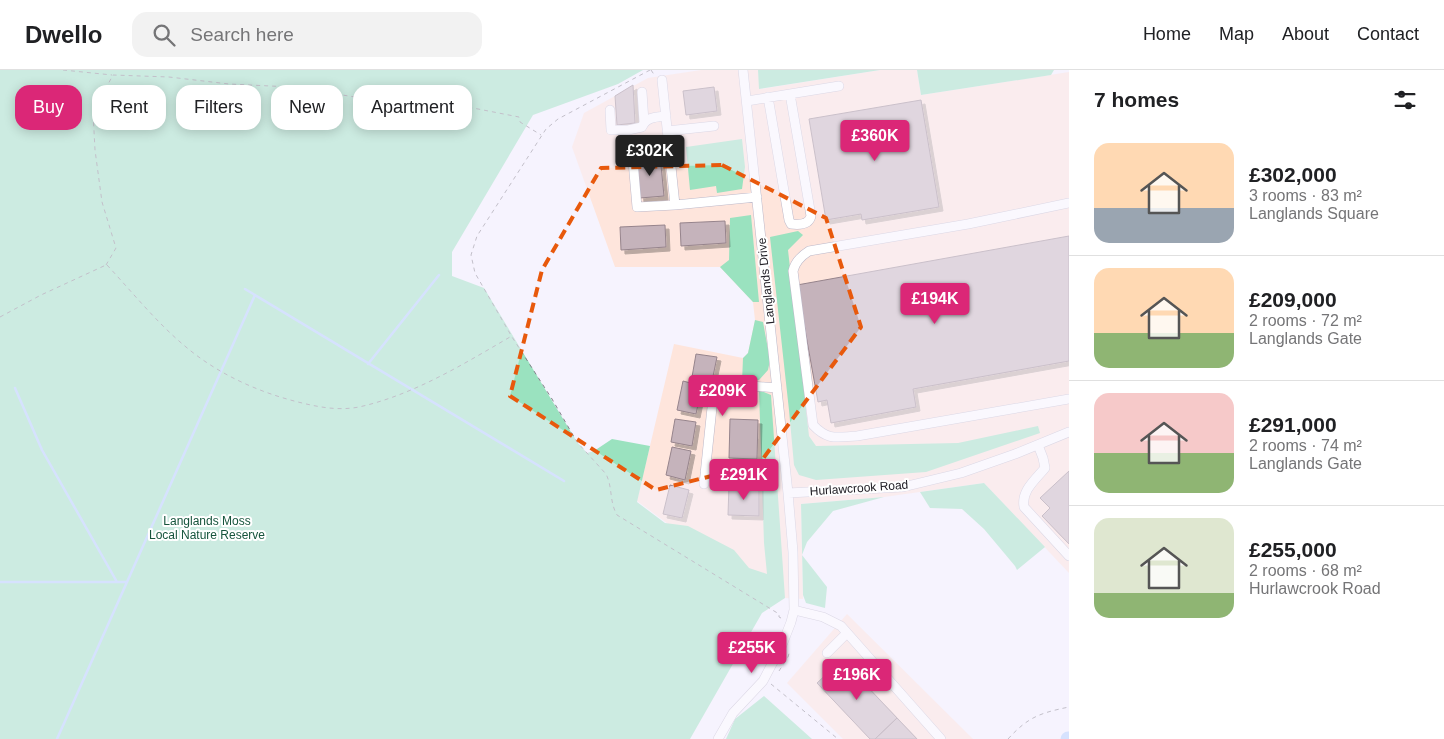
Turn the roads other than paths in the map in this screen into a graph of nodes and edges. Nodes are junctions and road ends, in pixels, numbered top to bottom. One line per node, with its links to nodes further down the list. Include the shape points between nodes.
1 (743, 70): 7 (street, Langlands Drive)
2 (662, 80): 9 (street)
3 (839, 86): 5 (street)
4 (642, 92): 10 (street)
5 (790, 94): 6 (street); 6 (street, via 811,216 807,222 797,224 788,220)
6 (768, 97): 7 (street)
7 (746, 101): 14 (street, Langlands Drive)
8 (610, 110): 10 (street, via 611,130 642,127)
9 (666, 116): 10 (street); 12 (street)
10 (644, 122)
11 (714, 126): 12 (street)
12 (667, 131): 16 (street)
13 (633, 161): 16 (street, via 637,207)
14 (757, 197): 16 (street); 17 (street, Langlands Drive)
15 (1069, 203): 18 (street, via 809,252 794,264 793,271 813,425 826,436 857,436)
16 (675, 205)
17 (777, 388): 21 (street, via 720,387 713,398); 24 (street, Langlands Drive)
18 (1069, 399)
19 (1069, 432): 20 (street, Hurlawcrook Road)
20 (1038, 445): 24 (street, Hurlawcrook Road, via 961,473 903,487); 25 (street, via 1045,468 1025,491 1022,500 1024,507)
21 (705, 471): 22 (street); 23 (street)
22 (751, 472)
23 (704, 484)
24 (788, 493): 26 (street)
25 (1069, 556)
26 (794, 610): 27 (street, via 823,617); 29 (street, via 782,645 763,681 733,713)
27 (847, 633): 28 (street); 30 (street)
28 (827, 653)
29 (718, 739)
30 (941, 739)

